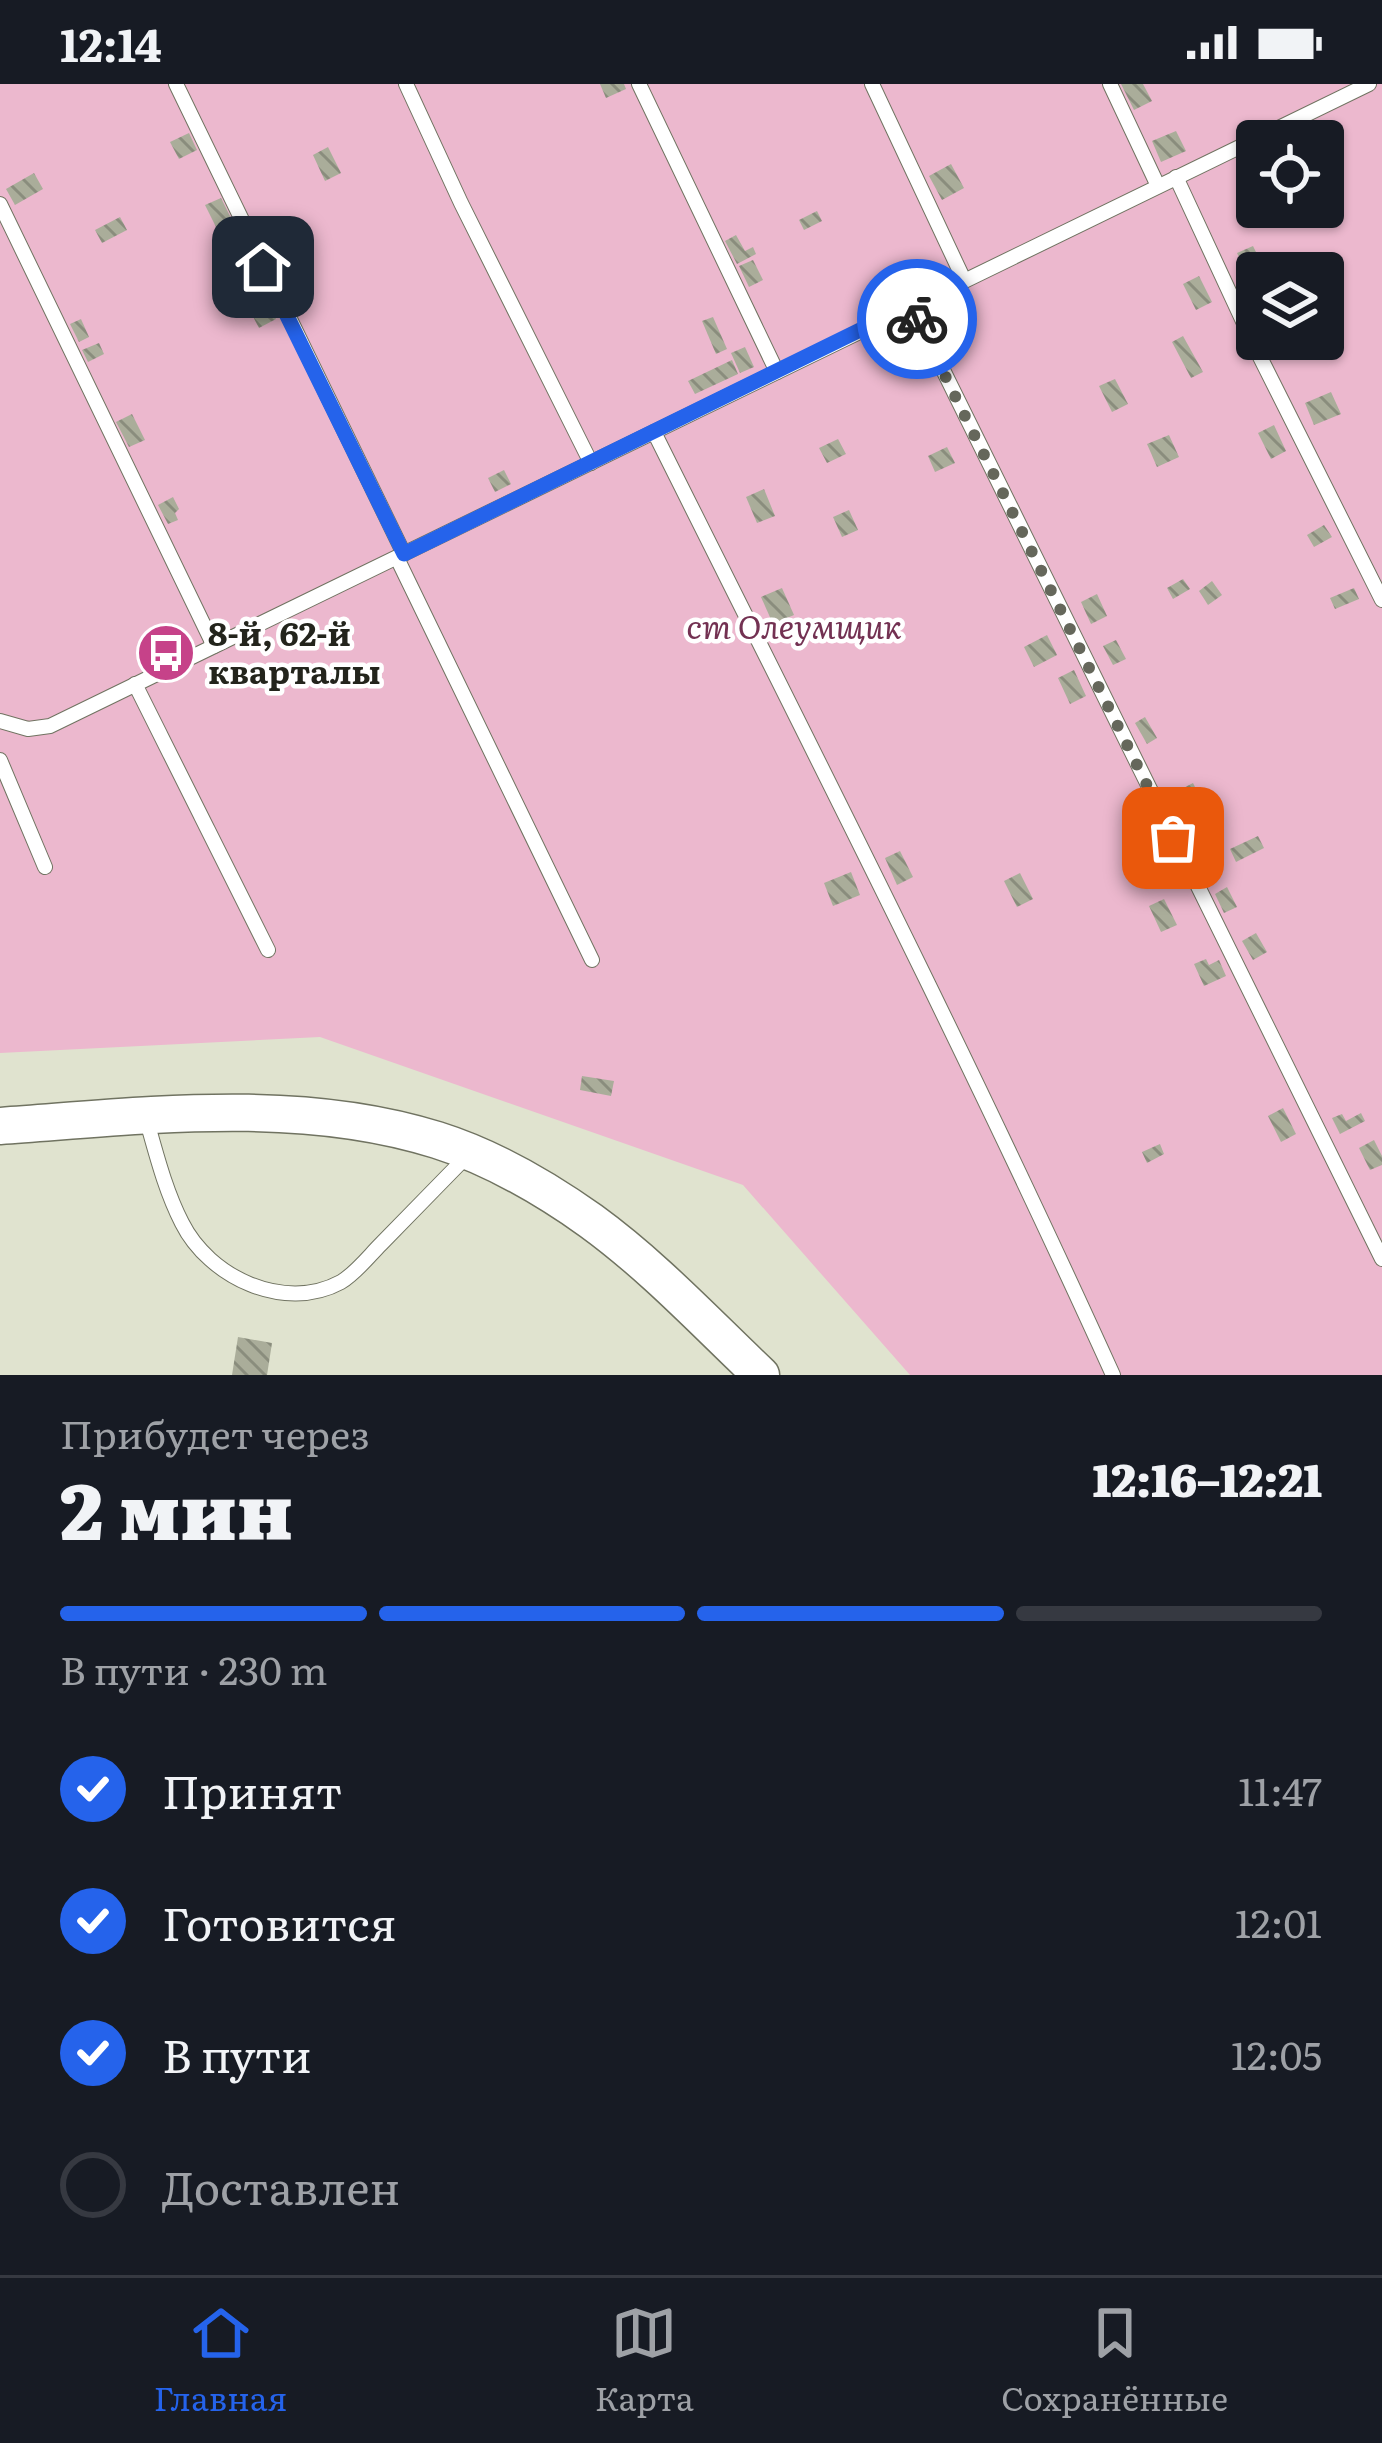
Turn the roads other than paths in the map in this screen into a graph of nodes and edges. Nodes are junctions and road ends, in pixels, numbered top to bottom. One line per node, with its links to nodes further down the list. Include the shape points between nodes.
1 (176, 84): 16 (lane)
2 (406, 84): 15 (lane)
3 (639, 84): 13 (lane)
4 (872, 84): 11 (lane)
5 (1109, 84): 9 (lane)
6 (1370, 84): 7 (lane)
7 (1351, 88): 8 (lane)
8 (1176, 178): 9 (lane); 17 (lane)
9 (1158, 186): 11 (lane)
10 (0, 204): 18 (lane)
11 (964, 280): 12 (lane)
12 (911, 305): 13 (lane); 28 (lane)
13 (777, 372): 14 (lane)
14 (654, 432): 15 (lane); 30 (lane)
15 (590, 463): 16 (lane)
16 (400, 556): 18 (lane); 24 (lane)
17 (1382, 600)
18 (214, 646): 19 (lane)
19 (135, 684): 20 (lane, via 50,726); 23 (lane)
20 (0, 721)
21 (0, 760): 22 (lane)
22 (45, 867)
23 (268, 950)
24 (592, 960)
25 (145, 1116): 26 (street); 27 (street, via 349,1120); 27 (lane, via 193,1241 219,1266 274,1292 315,1291 346,1279)
26 (0, 1126)
27 (470, 1154): 29 (street, via 615,1239)
28 (1382, 1259)
29 (761, 1375)
30 (1113, 1375)

